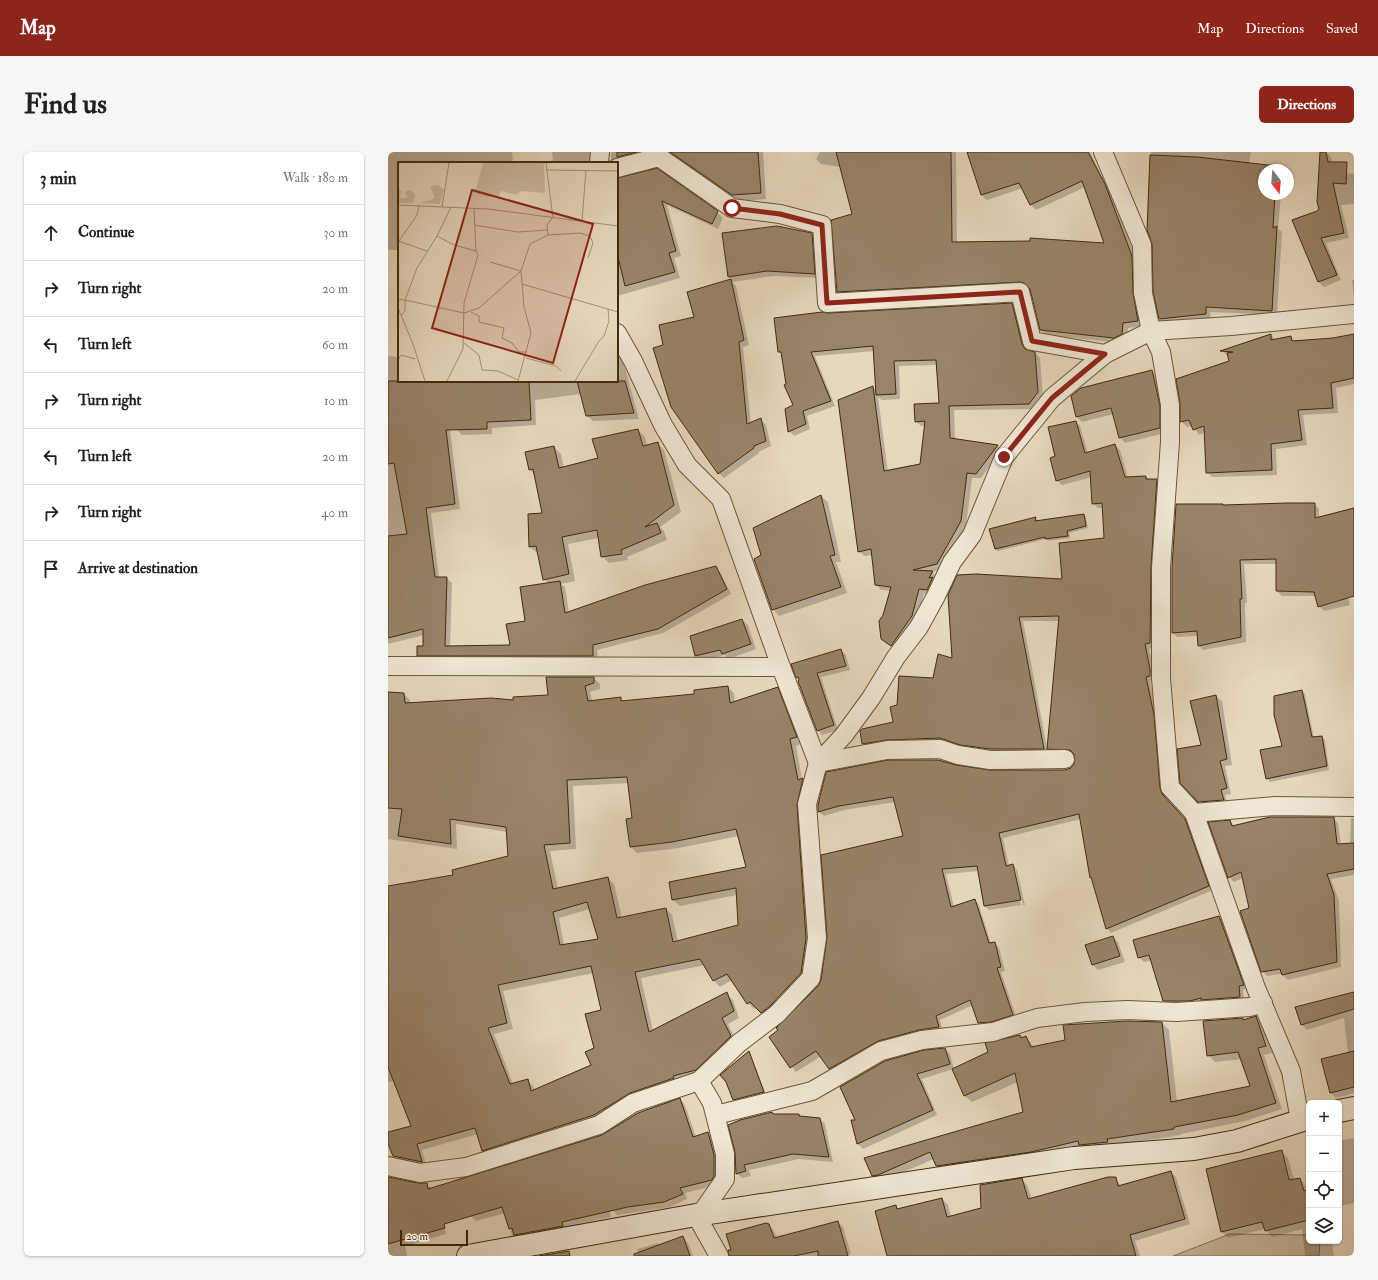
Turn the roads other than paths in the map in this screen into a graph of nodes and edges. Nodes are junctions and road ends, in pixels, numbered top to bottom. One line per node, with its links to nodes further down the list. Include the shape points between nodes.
1 (1104, 152): 4 (street, via 1142,245 1143,293)
2 (618, 168): 6 (street, via 658,157 732,208 780,214 822,225 827,303 1020,292 1032,341)
3 (1354, 314): 4 (street)
4 (1151, 332): 6 (street); 12 (street, via 1161,352 1170,405 1170,442 1161,568 1161,678 1169,779 1170,787)
5 (618, 335): 8 (street, via 663,425 687,465 721,499)
6 (1105, 354): 10 (street, via 1052,398 1004,457 972,534 952,562 919,627 844,735)
7 (388, 666): 8 (street)
8 (781, 667): 10 (street)
9 (1065, 759): 10 (street, via 990,760 940,749 887,750)
10 (818, 763): 14 (street, via 807,804 817,938 811,978 777,1014 739,1043)
11 (1354, 807): 12 (street, via 1275,806)
12 (1194, 813): 13 (street)
13 (1263, 1003): 17 (street, via 1250,1007 1177,1012 1085,1012 1037,1018 993,1032 922,1040 881,1051 812,1091); 18 (street, via 1291,1071)
14 (699, 1081): 17 (street); 19 (street, via 633,1103 599,1125 466,1167 420,1173)
15 (1354, 1108): 16 (main road)
16 (1342, 1110)
17 (716, 1114): 20 (street, via 725,1154 725,1179)
18 (1305, 1119): 20 (main road, via 1237,1141 1194,1149 1074,1158)
19 (388, 1166)
20 (698, 1215): 21 (main road); 22 (street)
21 (472, 1256)
22 (719, 1256)

